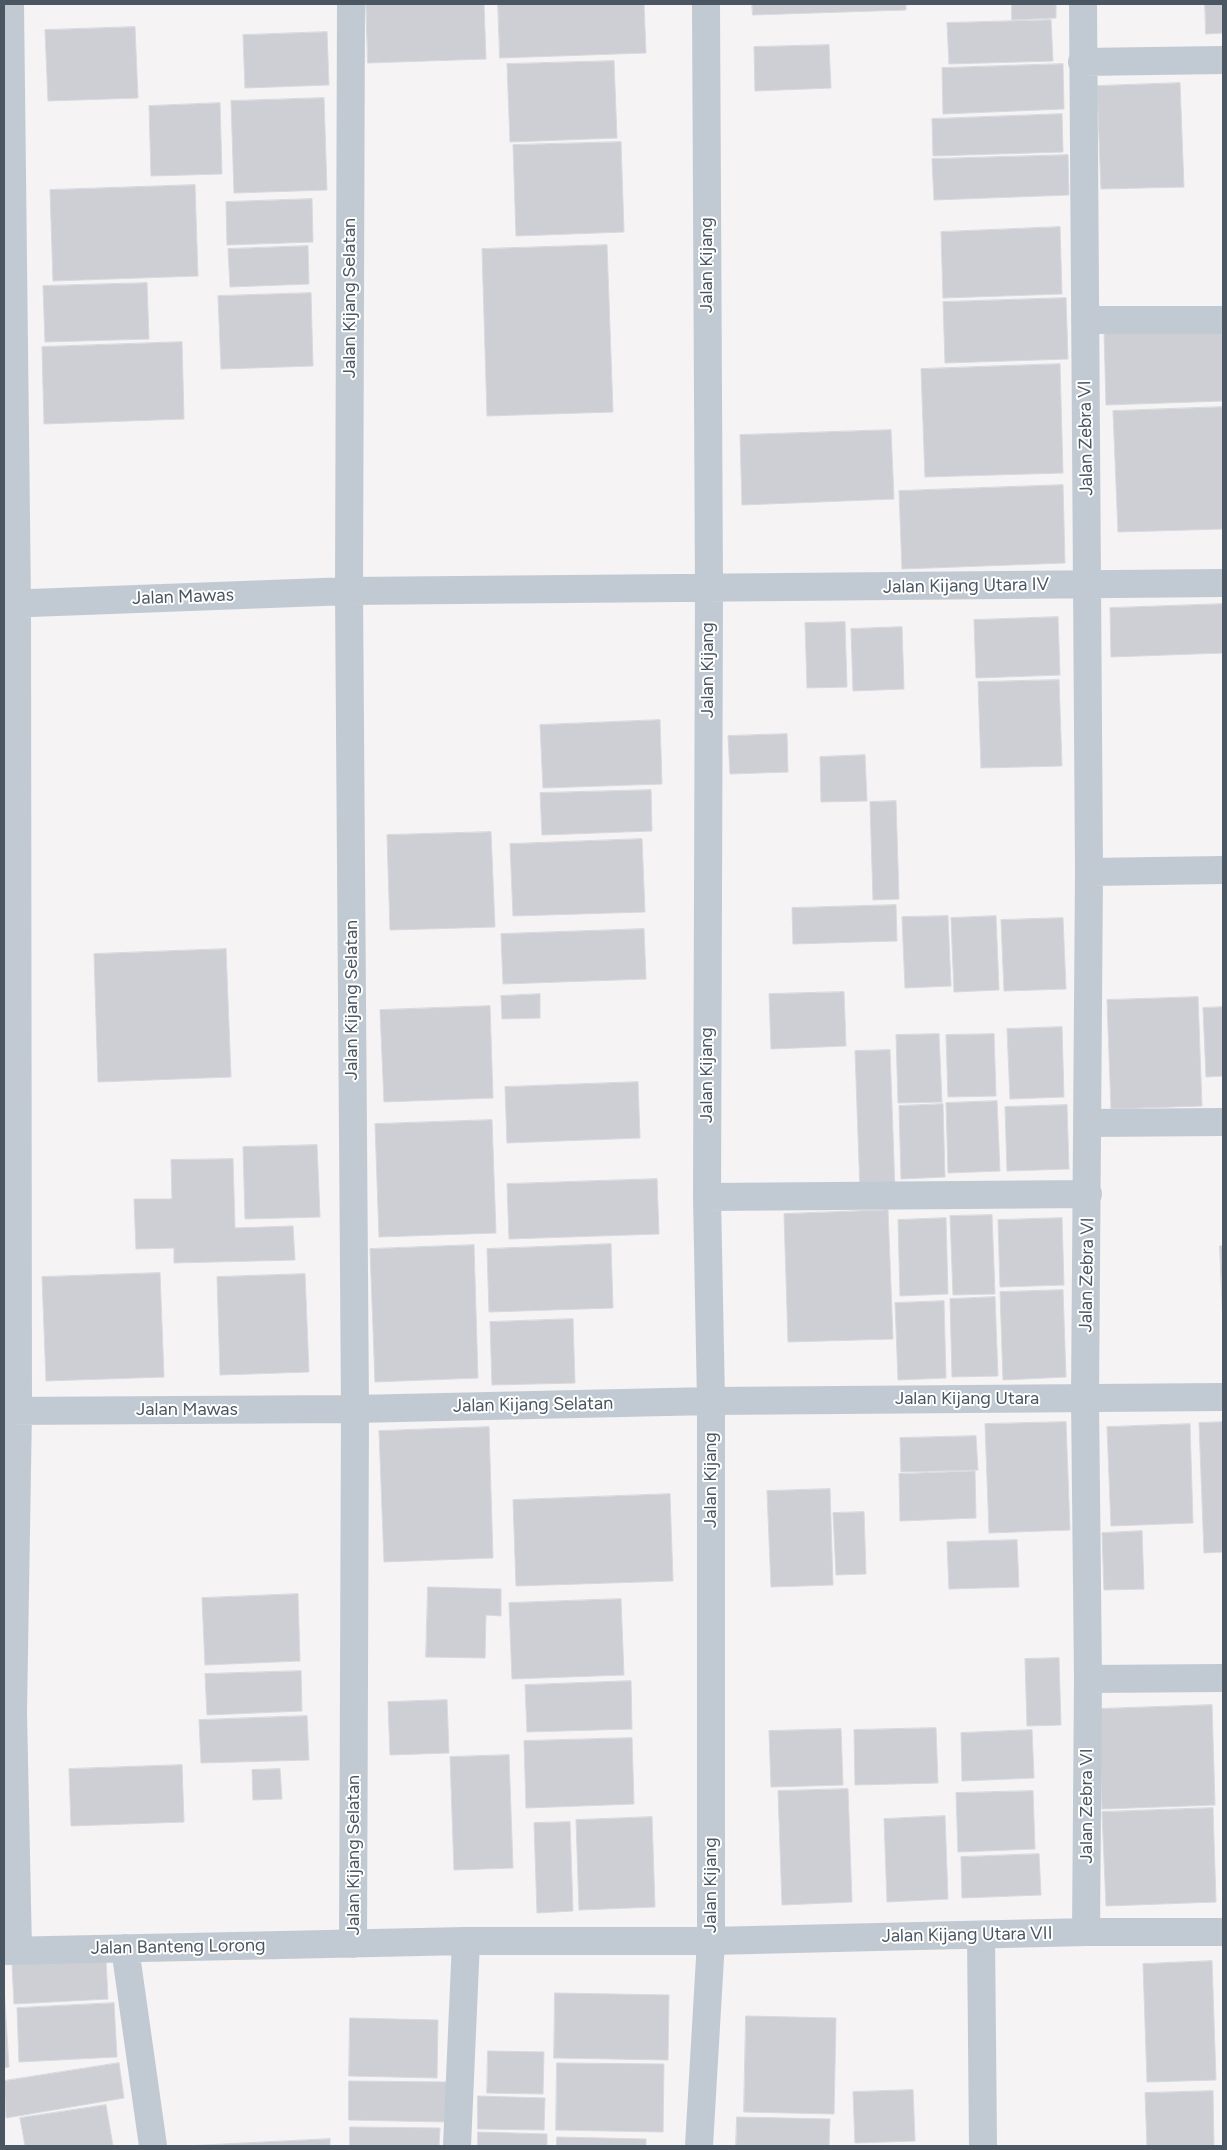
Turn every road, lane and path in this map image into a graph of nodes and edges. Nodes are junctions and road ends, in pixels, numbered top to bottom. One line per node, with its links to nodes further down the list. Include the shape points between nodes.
1 (10, 4): 13 (street)
2 (351, 4): 12 (street, Jalan Kijang Selatan)
3 (706, 4): 11 (street, Jalan Kijang)
4 (1083, 4): 6 (street, Jalan Zebra VI)
5 (1223, 60): 6 (street)
6 (1082, 62): 7 (street, Jalan Zebra VI)
7 (1085, 320): 8 (street); 10 (street, Jalan Zebra VI)
8 (1223, 320)
9 (1223, 583): 10 (street, Jalan Kijang Utara IV)
10 (1087, 584): 11 (street, Jalan Kijang Utara IV); 15 (street, Jalan Zebra VI)
11 (708, 590): 12 (street); 19 (street, Jalan Kijang)
12 (349, 591): 13 (street, Jalan Mawas); 23 (street, Jalan Kijang Selatan)
13 (11, 604): 24 (street)
14 (1223, 870): 15 (street)
15 (1089, 872): 17 (street, Jalan Zebra VI)
16 (1223, 1122): 17 (street)
17 (1088, 1123): 18 (street, Jalan Zebra VI)
18 (1088, 1194): 19 (street); 21 (street, Jalan Zebra VI)
19 (706, 1197): 22 (street, Jalan Kijang)
20 (1223, 1397): 21 (street, Jalan Kijang Utara)
21 (1085, 1398): 22 (street, Jalan Kijang Utara); 26 (street, Jalan Zebra VI)
22 (711, 1400): 23 (street, Jalan Kijang Selatan); 32 (street, Jalan Kijang)
23 (355, 1409): 24 (street, Jalan Mawas); 33 (street, Jalan Kijang Selatan)
24 (11, 1411): 27 (street)
25 (1223, 1678): 26 (street)
26 (1088, 1679): 28 (street, Jalan Zebra VI)
27 (9, 1715): 35 (street)
28 (1086, 1932): 29 (street, Jalan Kijang Utara VII); 30 (street, Jalan Kijang Utara VII)
29 (1223, 1932)
30 (981, 1935): 32 (street, Jalan Kijang Utara VII); 39 (street)
31 (466, 1941): 32 (street, Jalan Kijang Selatan); 33 (street, Jalan Kijang Selatan); 37 (street)
32 (711, 1941): 38 (street, Jalan Kijang)
33 (353, 1944): 34 (street, Jalan Banteng Lorong)
34 (125, 1948): 35 (street, Jalan Banteng Lorong); 36 (street)
35 (11, 1951)
36 (152, 2146)
37 (456, 2146)
38 (699, 2146)
39 (983, 2146)

